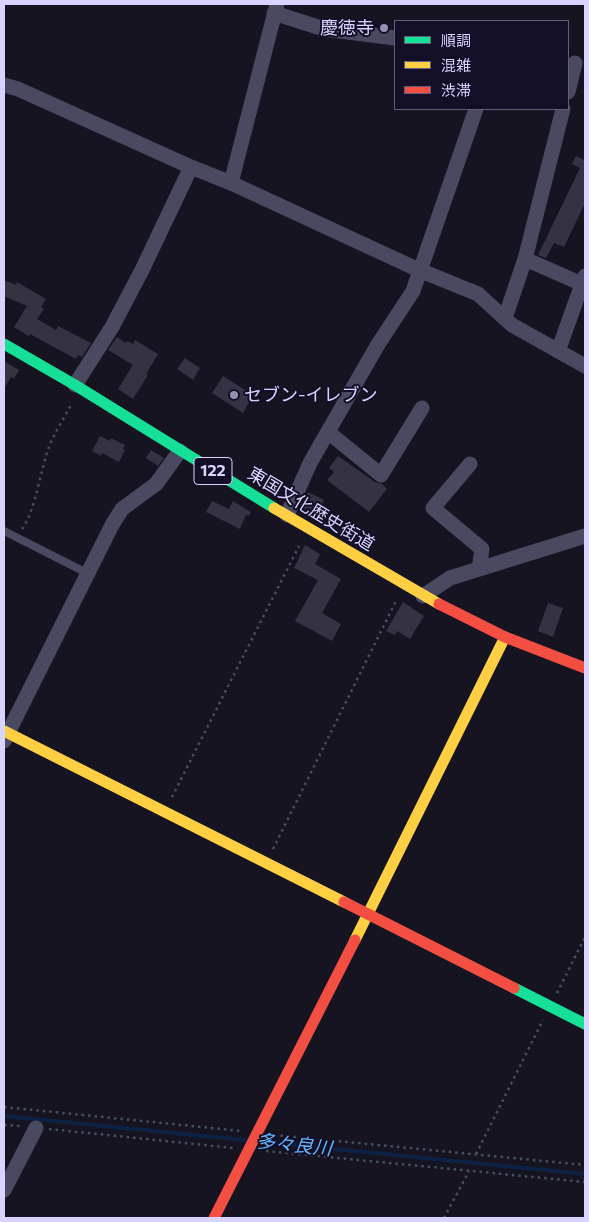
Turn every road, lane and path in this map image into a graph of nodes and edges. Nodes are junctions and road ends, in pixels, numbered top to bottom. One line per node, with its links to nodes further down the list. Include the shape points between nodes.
1 (276, 8): 2 (street, via 324,29); 9 (street)
2 (394, 38)
3 (576, 64): 5 (street)
4 (4, 85): 8 (street)
5 (569, 88)
6 (476, 110): 11 (street)
7 (563, 110): 10 (street)
8 (191, 167): 9 (street); 17 (street, via 142,270)
9 (231, 183): 11 (street)
10 (525, 259): 12 (street); 13 (street)
11 (420, 270): 13 (street, via 478,294); 19 (street, via 413,291)
12 (584, 280): 15 (street)
13 (505, 318): 15 (street)
14 (4, 344): 17 (main road, 東国文化歴史街道 / 122)
15 (558, 351): 16 (street)
16 (585, 366)
17 (77, 386): 20 (main road, 東国文化歴史街道 / 122); 25 (path, via 50,446 25,525)
18 (422, 408): 19 (street, via 380,475)
19 (328, 432): 22 (street)
20 (180, 450): 22 (main road, 東国文化歴史街道 / 122); 28 (street, via 156,484 122,509)
21 (470, 464): 27 (street, via 433,508 482,548)
22 (287, 515): 23 (main road, 東国文化歴史街道 / 122)
23 (307, 529): 29 (main road, 東国文化歴史街道 / 122); 34 (path)
24 (4, 531): 25 (lane)
25 (16, 536): 28 (lane)
26 (585, 536): 27 (street)
27 (479, 568): 30 (street, via 450,578)
28 (87, 572): 33 (street)
29 (404, 585): 30 (main road, 東国文化歴史街道 / 122); 35 (path)
30 (423, 596): 31 (main road, 東国文化歴史街道 / 122)
31 (505, 637): 32 (main road, 東国文化歴史街道 / 122); 36 (main road)
32 (585, 668)
33 (5, 735): 34 (main road)
34 (165, 811): 35 (main road)
35 (266, 864): 36 (main road)
36 (366, 914): 38 (main road); 43 (main road)
37 (585, 936): 38 (path)
38 (550, 1006): 39 (main road); 45 (path)
39 (585, 1024)
40 (4, 1107): 43 (path)
41 (4, 1124): 42 (path)
42 (36, 1128): 44 (path); 49 (street)
43 (259, 1133): 44 (main road); 45 (path)
44 (250, 1150): 47 (path); 50 (main road)
45 (476, 1154): 46 (path)
46 (585, 1165)
47 (468, 1171): 48 (path); 51 (path)
48 (585, 1182)
49 (4, 1190)
50 (214, 1218)
51 (444, 1218)

